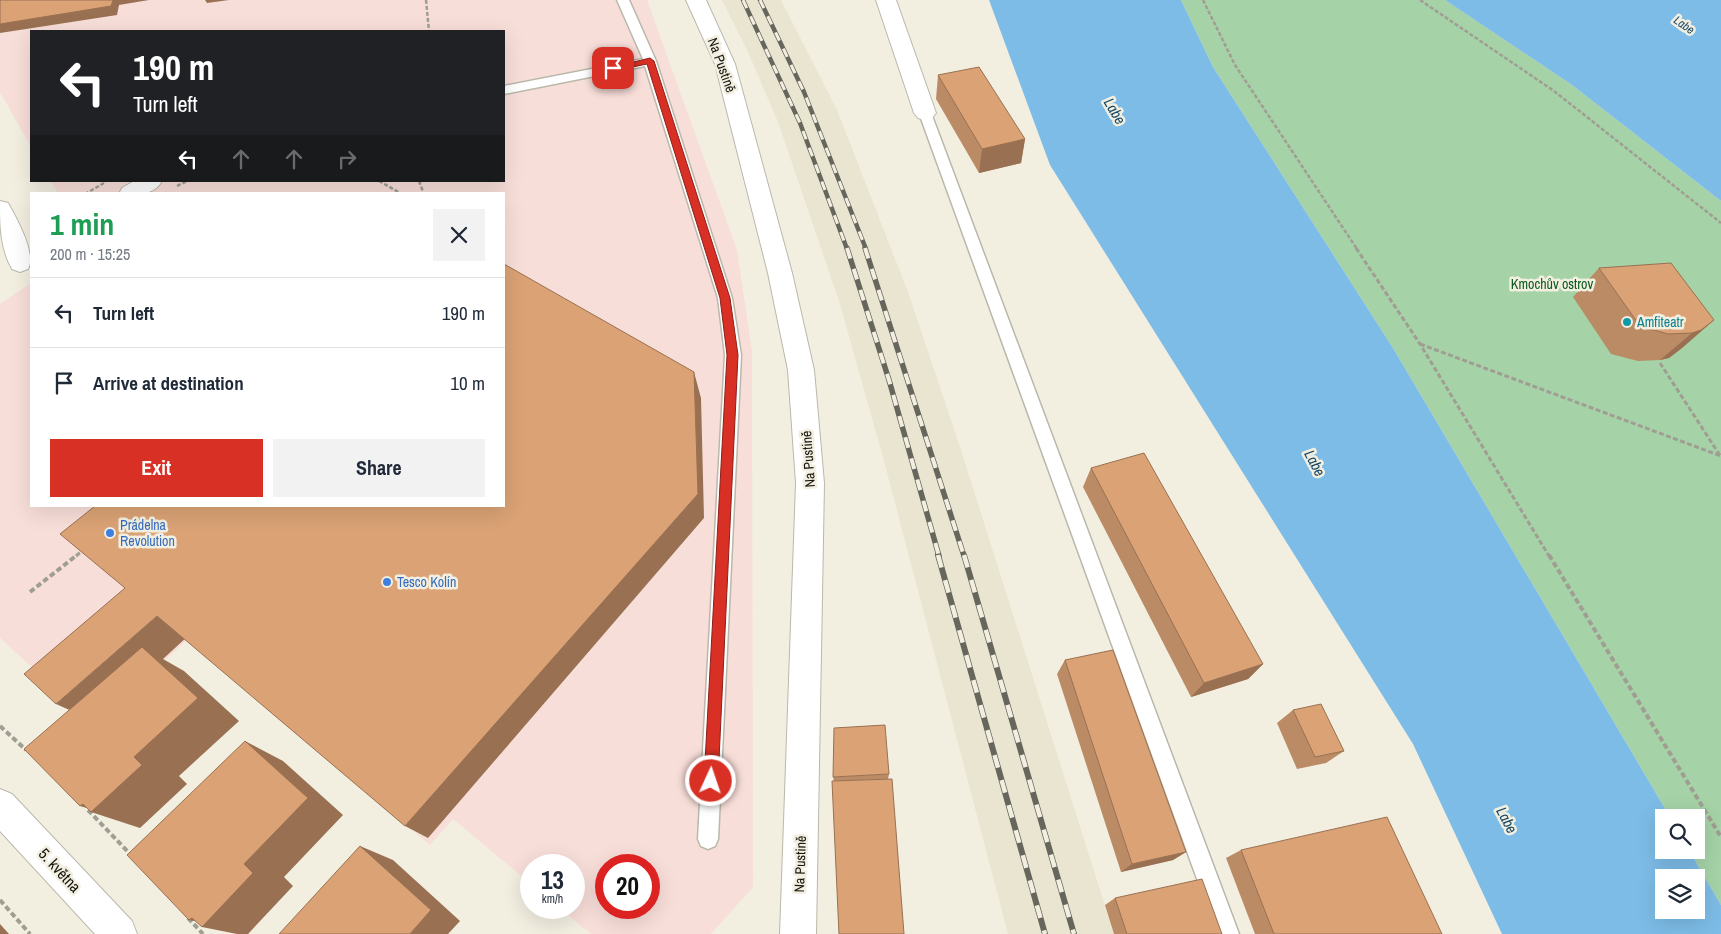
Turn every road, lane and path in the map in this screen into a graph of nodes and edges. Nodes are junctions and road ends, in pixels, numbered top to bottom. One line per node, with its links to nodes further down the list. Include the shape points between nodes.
1 (426, 0): 7 (path)
2 (623, 0): 8 (lane)
3 (696, 0): 37 (street, Na Pustině, via 725,64 780,273 801,370 810,483)
4 (886, 0): 10 (street)
5 (1203, 0): 20 (path, via 1235,65)
6 (1420, 0): 18 (path, via 1554,91)
7 (429, 30)
8 (650, 61): 9 (lane); 30 (lane, via 725,298 733,355)
9 (505, 90)
10 (925, 113): 38 (lane)
11 (105, 182): 14 (path)
12 (148, 182): 15 (street)
13 (381, 182): 16 (path)
14 (88, 192)
15 (133, 192)
16 (398, 192)
17 (0, 209): 19 (street, via 10,227)
18 (1721, 223)
19 (17, 265)
20 (1420, 344): 22 (path); 29 (path)
21 (1660, 363): 22 (path)
22 (1721, 457)
23 (86, 549): 24 (path)
24 (30, 592)
25 (0, 726): 26 (path)
26 (30, 754)
27 (0, 806): 35 (street, 5. května)
28 (85, 806): 31 (path)
29 (1721, 837)
30 (708, 839)
31 (138, 863)
32 (0, 900): 34 (path)
33 (184, 913): 36 (path)
34 (30, 934)
35 (120, 934)
36 (203, 934)
37 (798, 934)
38 (1228, 934)

